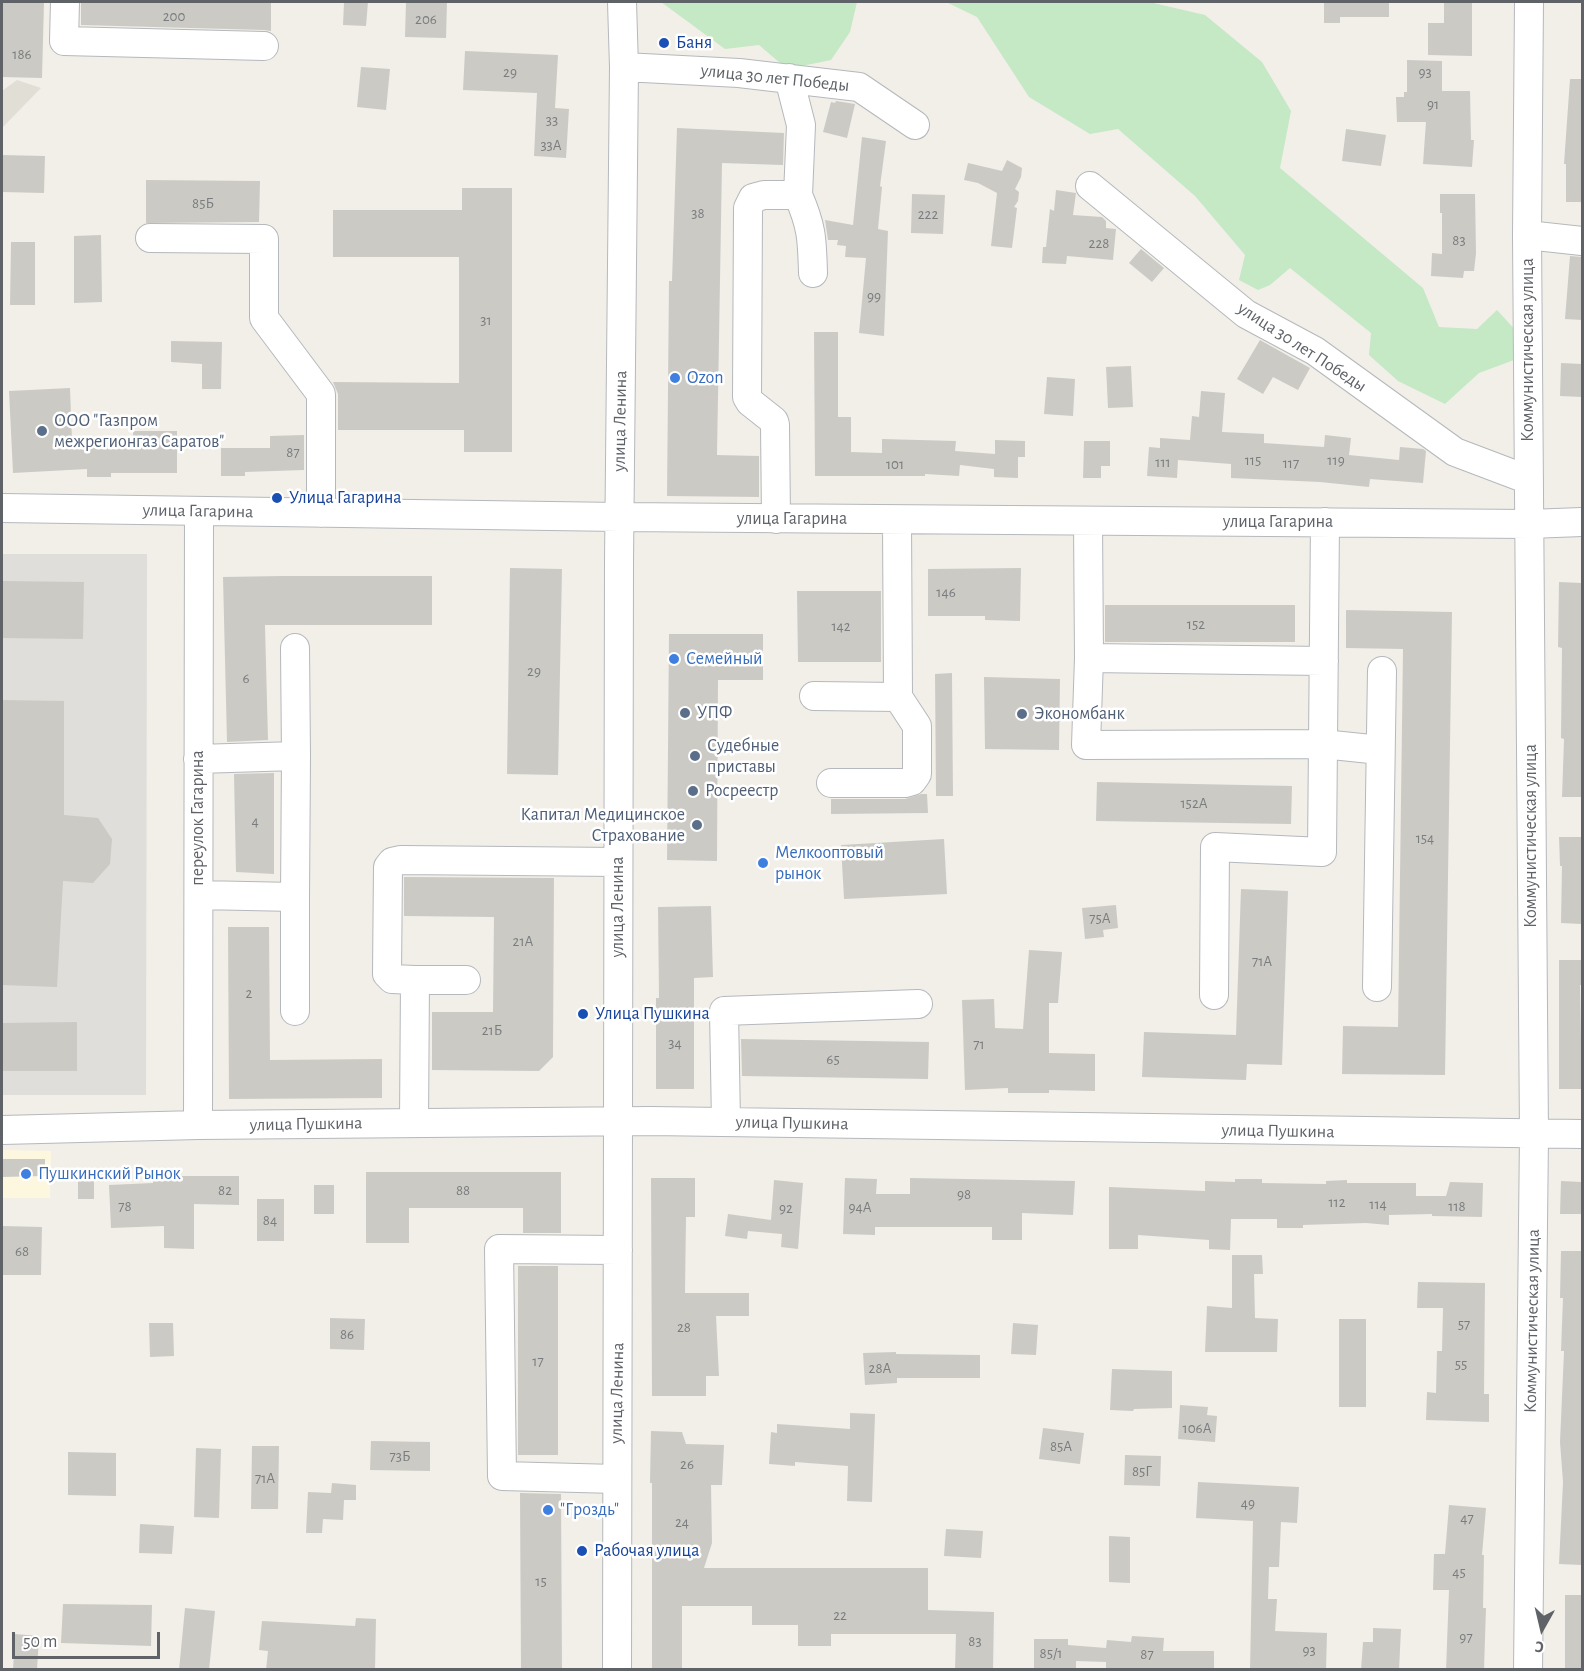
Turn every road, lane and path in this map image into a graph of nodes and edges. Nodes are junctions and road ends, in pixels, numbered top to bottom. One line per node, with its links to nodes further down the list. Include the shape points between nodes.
1 (65, 2): 4 (street, via 64,41)
2 (622, 2): 5 (street, улица Ленина)
3 (1529, 2): 10 (street, Коммунистическая улица)
4 (264, 46)
5 (624, 67): 6 (street, улица 30 лет Победы); 18 (street, улица Ленина)
6 (789, 78): 7 (street, улица 30 лет Победы, via 859,87); 9 (street, via 801,125)
7 (915, 125)
8 (1090, 186): 14 (street, улица 30 лет Победы, via 1246,314 1315,351 1455,452)
9 (798, 195): 13 (street, via 812,232); 19 (street, via 764,195 753,198 748,208 747,397 775,425)
10 (1527, 235): 12 (street); 14 (street, Коммунистическая улица)
11 (150, 238): 17 (street, via 264,239 264,318 321,394)
12 (1582, 241)
13 (813, 273)
14 (1529, 480): 24 (street, Коммунистическая улица)
15 (2, 508): 16 (street, улица Гагарина)
16 (200, 511): 17 (street, улица Гагарина); 34 (street, переулок Гагарина)
17 (321, 513): 18 (street, улица Гагарина)
18 (619, 517): 19 (street, улица Гагарина); 36 (street, улица Ленина)
19 (776, 519): 20 (street, улица Гагарина)
20 (897, 519): 21 (street, улица Гагарина); 30 (street)
21 (1088, 521): 22 (street, улица Гагарина); 26 (street)
22 (1325, 522): 24 (street, улица Гагарина); 27 (street)
23 (1582, 522): 24 (street, улица Гагарина)
24 (1529, 524): 51 (street, Коммунистическая улица)
25 (295, 648): 33 (street)
26 (1089, 658): 27 (street); 31 (street, via 1086,745)
27 (1324, 661): 31 (street)
28 (1382, 671): 32 (street)
29 (814, 696): 30 (street)
30 (898, 697): 35 (street, via 917,726 917,774 912,781)
31 (1323, 744): 32 (street); 42 (street, via 1322,852 1215,847)
32 (1380, 750): 41 (street)
33 (296, 756): 34 (street); 38 (street)
34 (198, 759): 37 (street, переулок Гагарина)
35 (831, 783)
36 (618, 862): 39 (street, via 392,862 387,875 387,974 392,979); 45 (street, улица Ленина)
37 (199, 895): 38 (street); 48 (street, переулок Гагарина)
38 (295, 897): 44 (street)
39 (415, 980): 40 (street); 47 (street)
40 (466, 980)
41 (1377, 987)
42 (1214, 995)
43 (918, 1004): 46 (street, via 724,1011)
44 (295, 1011)
45 (617, 1121): 46 (street, улица Пушкина); 47 (street, улица Пушкина); 52 (street, улица Ленина)
46 (726, 1122): 51 (street, улица Пушкина)
47 (414, 1123): 48 (street, улица Пушкина)
48 (198, 1125): 49 (street, улица Пушкина)
49 (2, 1130)
50 (1582, 1134): 51 (street, улица Пушкина)
51 (1534, 1135): 55 (street, Коммунистическая улица)
52 (618, 1250): 53 (street, улица Ленина); 53 (street, via 499,1249 502,1476)
53 (616, 1479): 54 (street, улица Ленина)
54 (617, 1670)
55 (1528, 1670)

